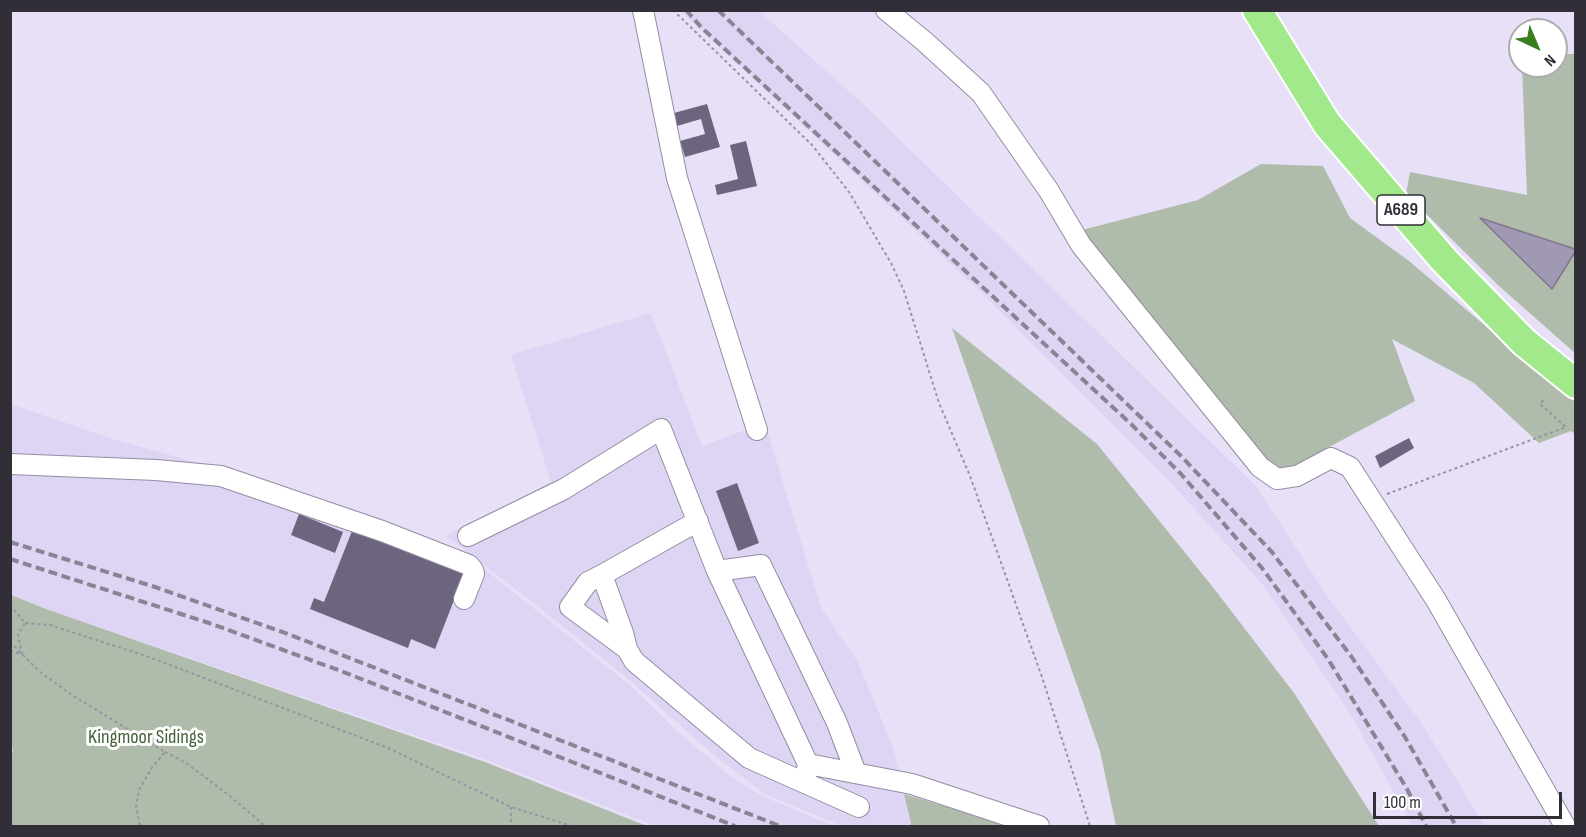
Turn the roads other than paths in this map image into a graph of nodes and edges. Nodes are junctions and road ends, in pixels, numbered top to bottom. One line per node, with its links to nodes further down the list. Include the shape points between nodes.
1 (643, 10): 5 (street, via 677,178)
2 (886, 10): 17 (street, via 981,93 1082,245 1260,467 1277,479 1298,476 1331,458 1350,468 1436,600)
3 (1257, 10): 4 (highway, A689, via 1343,142 1444,260 1524,342)
4 (1575, 384)
5 (758, 430)
6 (10, 464): 11 (street, via 221,476 469,565 474,574)
7 (698, 521): 8 (street, via 661,429 564,489); 9 (street); 10 (street)
8 (468, 536)
9 (717, 571): 13 (street); 14 (street, via 761,565 837,723)
10 (602, 575): 12 (street); 12 (street, via 588,582 570,607)
11 (464, 599)
12 (627, 649): 13 (street, via 634,661 749,758)
13 (806, 773): 14 (street); 15 (street)
14 (856, 773): 16 (street, via 912,784)
15 (859, 807)
16 (1039, 826)
17 (1565, 826)

